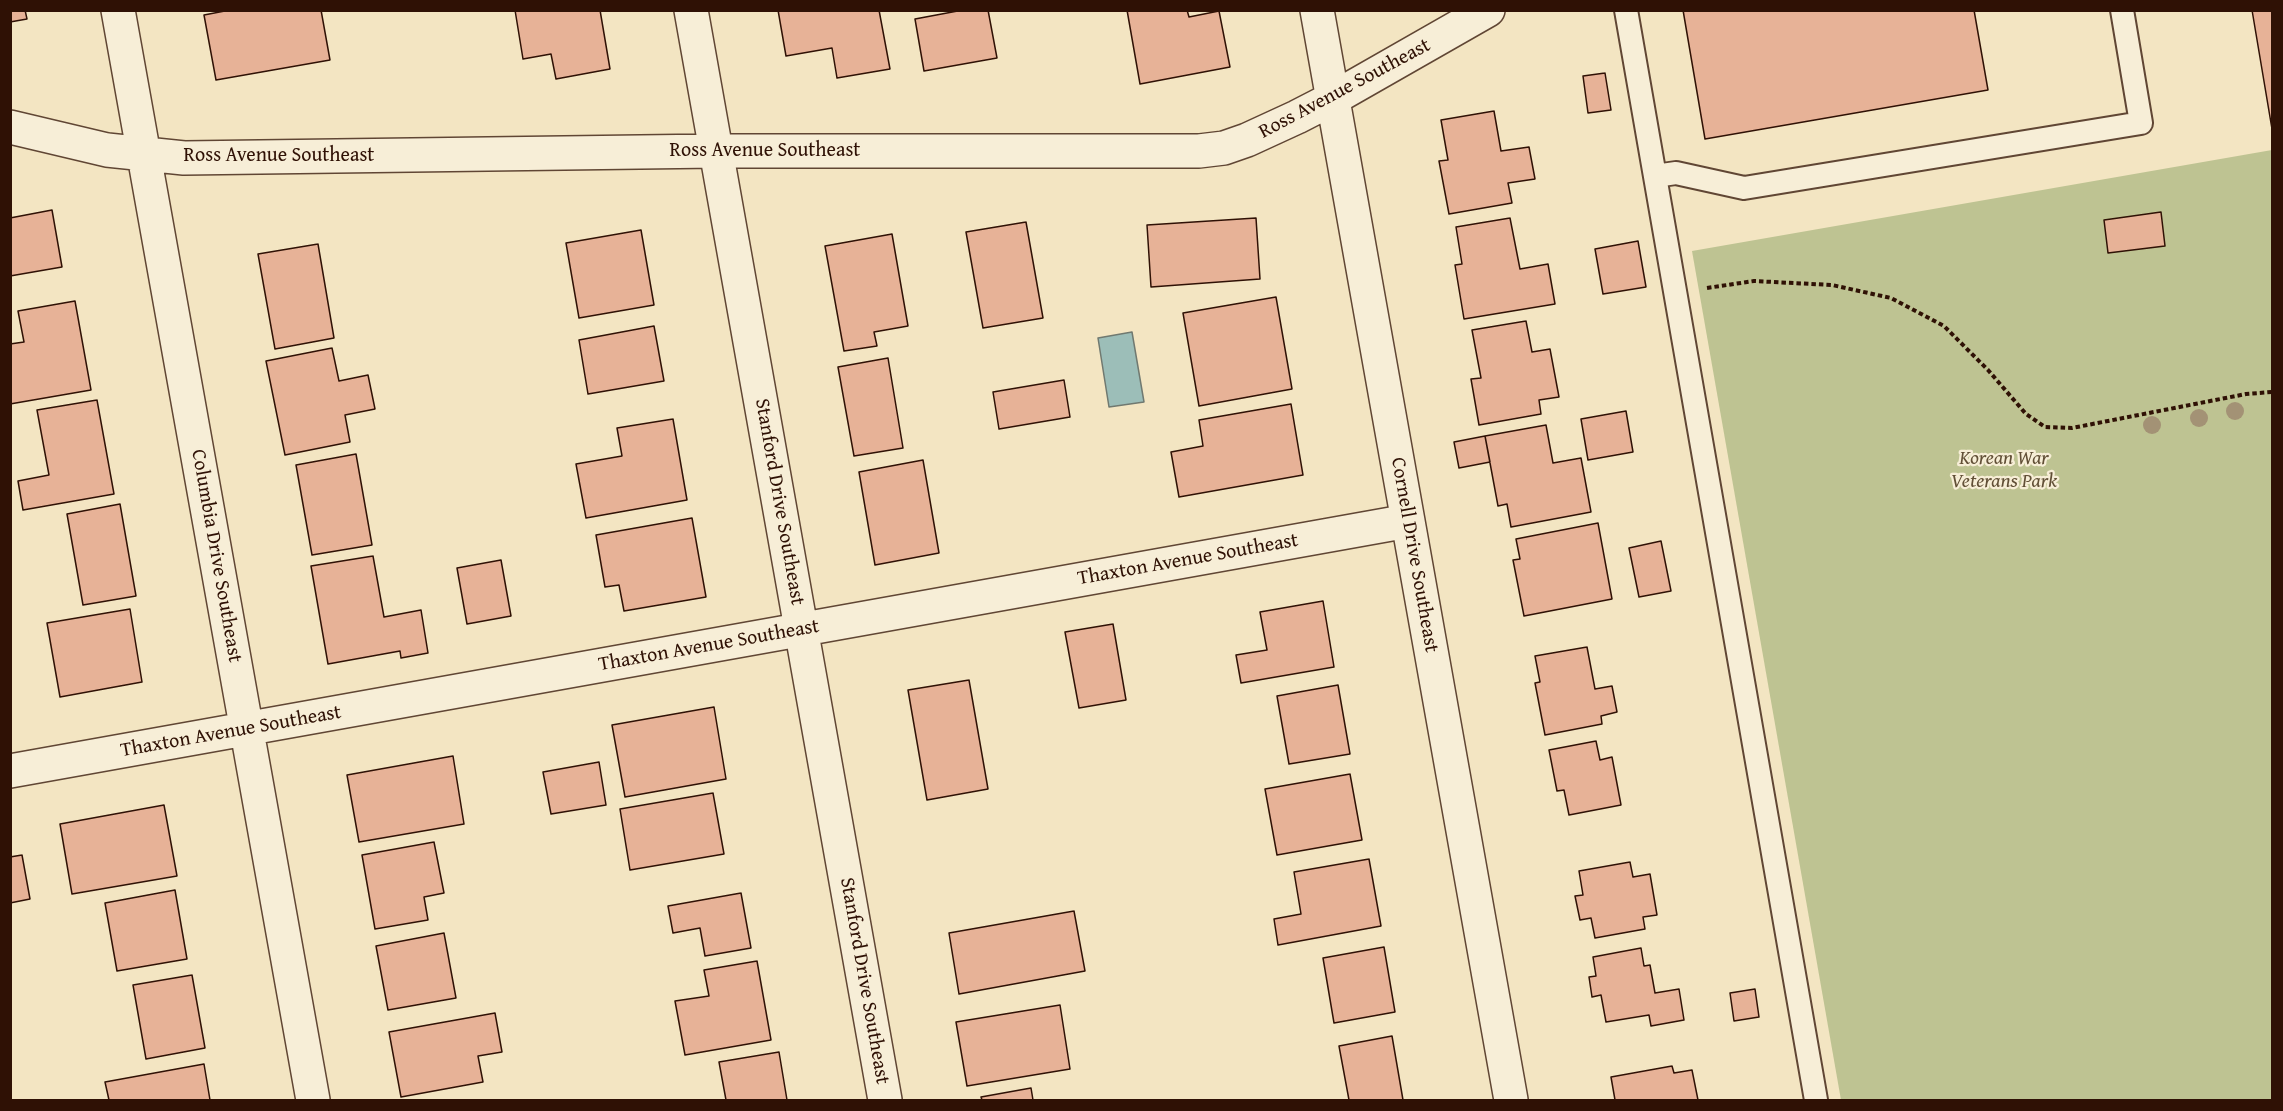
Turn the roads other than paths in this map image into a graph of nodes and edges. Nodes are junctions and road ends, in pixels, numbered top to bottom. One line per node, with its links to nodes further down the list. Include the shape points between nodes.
1 (118, 10): 10 (street, Columbia Drive Southeast)
2 (691, 10): 9 (street, Stanford Drive Southeast)
3 (1317, 10): 7 (street, Cornell Drive Southeast)
4 (1488, 10): 7 (street, Ross Avenue Southeast)
5 (1626, 10): 11 (lane)
6 (2122, 10): 11 (lane, via 2141,123 1744,188 1676,173)
7 (1332, 99): 9 (street, Ross Avenue Southeast, via 1247,140 1199,151); 12 (street, Cornell Drive Southeast)
8 (10, 127): 10 (street, Ross Avenue Southeast, via 107,150)
9 (716, 151): 10 (street, Ross Avenue Southeast, via 184,158); 13 (street, Stanford Drive Southeast)
10 (144, 154): 14 (street, Columbia Drive Southeast)
11 (1654, 176): 19 (lane)
12 (1408, 521): 13 (street, Thaxton Avenue Southeast); 18 (street, Cornell Drive Southeast)
13 (802, 629): 14 (street, Thaxton Avenue Southeast); 17 (street, Stanford Drive Southeast)
14 (247, 729): 15 (street, Thaxton Avenue Southeast); 16 (street, Columbia Drive Southeast)
15 (10, 771)
16 (313, 1101)
17 (885, 1101)
18 (1511, 1101)
19 (1816, 1101)

